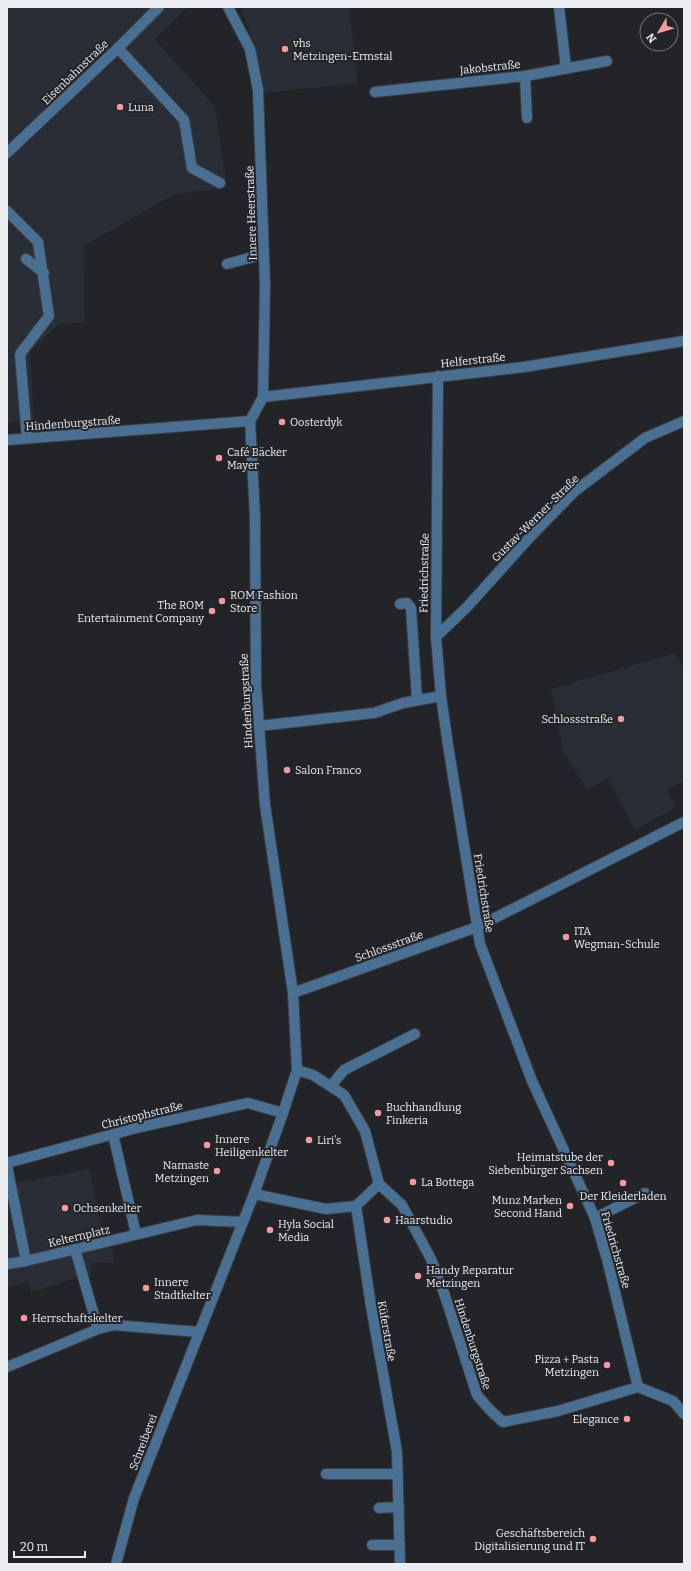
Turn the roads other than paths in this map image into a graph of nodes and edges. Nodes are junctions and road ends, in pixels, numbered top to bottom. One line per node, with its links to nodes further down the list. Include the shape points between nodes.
1 (159, 7): 4 (street, Eisenbahnstraße)
2 (228, 7): 13 (street, Innere Heerstraße, via 250,49 258,90)
3 (559, 7): 6 (street)
4 (118, 48): 10 (street, Eisenbahnstraße); 11 (street, via 184,120 192,168)
5 (607, 61): 6 (street, Jakobstraße)
6 (566, 68): 7 (street, Jakobstraße)
7 (525, 76): 8 (street, Jakobstraße); 9 (street)
8 (375, 92)
9 (527, 118)
10 (7, 153)
11 (220, 183)
12 (7, 211): 16 (street, via 38,242)
13 (264, 254): 15 (street); 19 (street, Innere Heerstraße)
14 (26, 260): 16 (street)
15 (227, 264)
16 (44, 273): 22 (street, via 49,316 20,354)
17 (684, 341): 18 (street, Helferstraße, via 524,367)
18 (438, 376): 19 (street, Helferstraße); 25 (street, Friedrichstraße)
19 (263, 396): 21 (street, Innere Heerstraße)
20 (684, 420): 25 (street, Gustav-Werner-Straße, via 645,438 575,491)
21 (250, 421): 22 (street, Hindenburgstraße); 28 (street, Hindenburgstraße, via 255,516 254,582)
22 (27, 438): 23 (street, Hindenburgstraße)
23 (7, 440)
24 (400, 604): 27 (street, via 407,603 410,608)
25 (436, 637): 26 (street, Friedrichstraße)
26 (441, 696): 27 (street); 30 (street, Friedrichstraße)
27 (417, 700): 28 (street, via 374,713)
28 (259, 726): 31 (street, Hindenburgstraße, via 265,805)
29 (684, 822): 30 (street, Schlossstraße)
30 (477, 927): 31 (street, Schlossstraße); 42 (street, Friedrichstraße, via 480,944 524,1062)
31 (293, 993): 33 (street, Hindenburgstraße)
32 (415, 1034): 34 (street, via 344,1070)
33 (297, 1070): 34 (street, via 313,1075); 35 (street)
34 (330, 1086): 38 (street, via 344,1095 365,1131)
35 (284, 1113): 36 (street, Christophstraße, via 248,1103); 40 (street)
36 (113, 1134): 37 (street, Christophstraße); 44 (street)
37 (7, 1165): 46 (street)
38 (379, 1184): 41 (street); 51 (street, Hindenburgstraße, via 402,1205 443,1290 477,1395 503,1422 558,1411)
39 (645, 1193): 42 (street)
40 (254, 1194): 41 (street, via 326,1208); 43 (street)
41 (356, 1206): 54 (street, Küferstraße, via 397,1452)
42 (595, 1218): 51 (street, Friedrichstraße)
43 (243, 1222): 44 (street, Kelternplatz, via 198,1220); 49 (street)
44 (136, 1234): 45 (street, Kelternplatz)
45 (75, 1249): 46 (street, Kelternplatz); 48 (street)
46 (26, 1261): 47 (street, Kelternplatz)
47 (7, 1264)
48 (98, 1329): 49 (street, via 114,1325); 50 (street)
49 (199, 1332): 59 (street, Schreiberei, via 134,1498)
50 (7, 1367)
51 (638, 1387): 52 (street, via 673,1401)
52 (684, 1414)
53 (326, 1474): 54 (street)
54 (398, 1474): 55 (street, Küferstraße)
55 (399, 1507): 56 (street); 58 (street, Küferstraße)
56 (379, 1508)
57 (372, 1545): 58 (street)
58 (400, 1545): 60 (street, Küferstraße)
59 (116, 1564)
60 (400, 1564)

